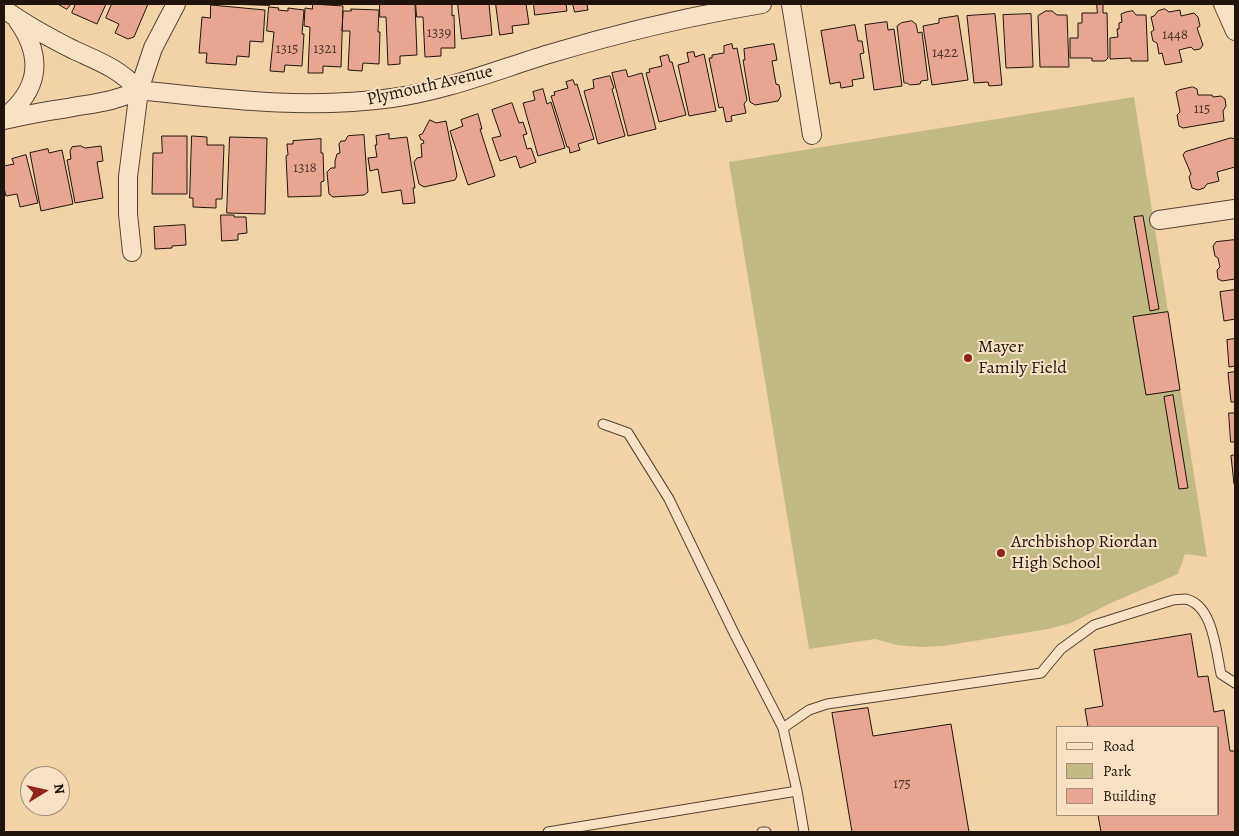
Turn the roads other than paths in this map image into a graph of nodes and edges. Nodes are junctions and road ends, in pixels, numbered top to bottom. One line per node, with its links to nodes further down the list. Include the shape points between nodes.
1 (176, 4): 7 (street, via 153,48)
2 (762, 4): 7 (street, Plymouth Avenue, via 642,28 470,80 394,98 354,103 270,103)
3 (791, 4): 9 (street)
4 (1223, 4): 6 (street)
5 (10, 14): 7 (street, via 50,38 109,66 127,77); 8 (street, via 28,35 34,52 34,71 29,88 18,106)
6 (1235, 31)
7 (139, 90): 8 (street, Plymouth Avenue, via 105,103); 12 (street, via 128,176)
8 (4, 119)
9 (812, 135)
10 (1235, 208): 11 (street)
11 (1159, 220)
12 (132, 252)
13 (603, 424): 15 (lane, via 628,433 669,499)
14 (1235, 683): 15 (lane, via 1221,674 1210,620 1198,606 1185,599 1173,600 1094,626 1061,649 1041,673 827,704 808,710)
15 (783, 728): 16 (lane)
16 (797, 791): 17 (lane); 20 (lane)
17 (607, 822): 18 (lane); 19 (lane)
18 (548, 832)
19 (609, 832)
20 (804, 832)

